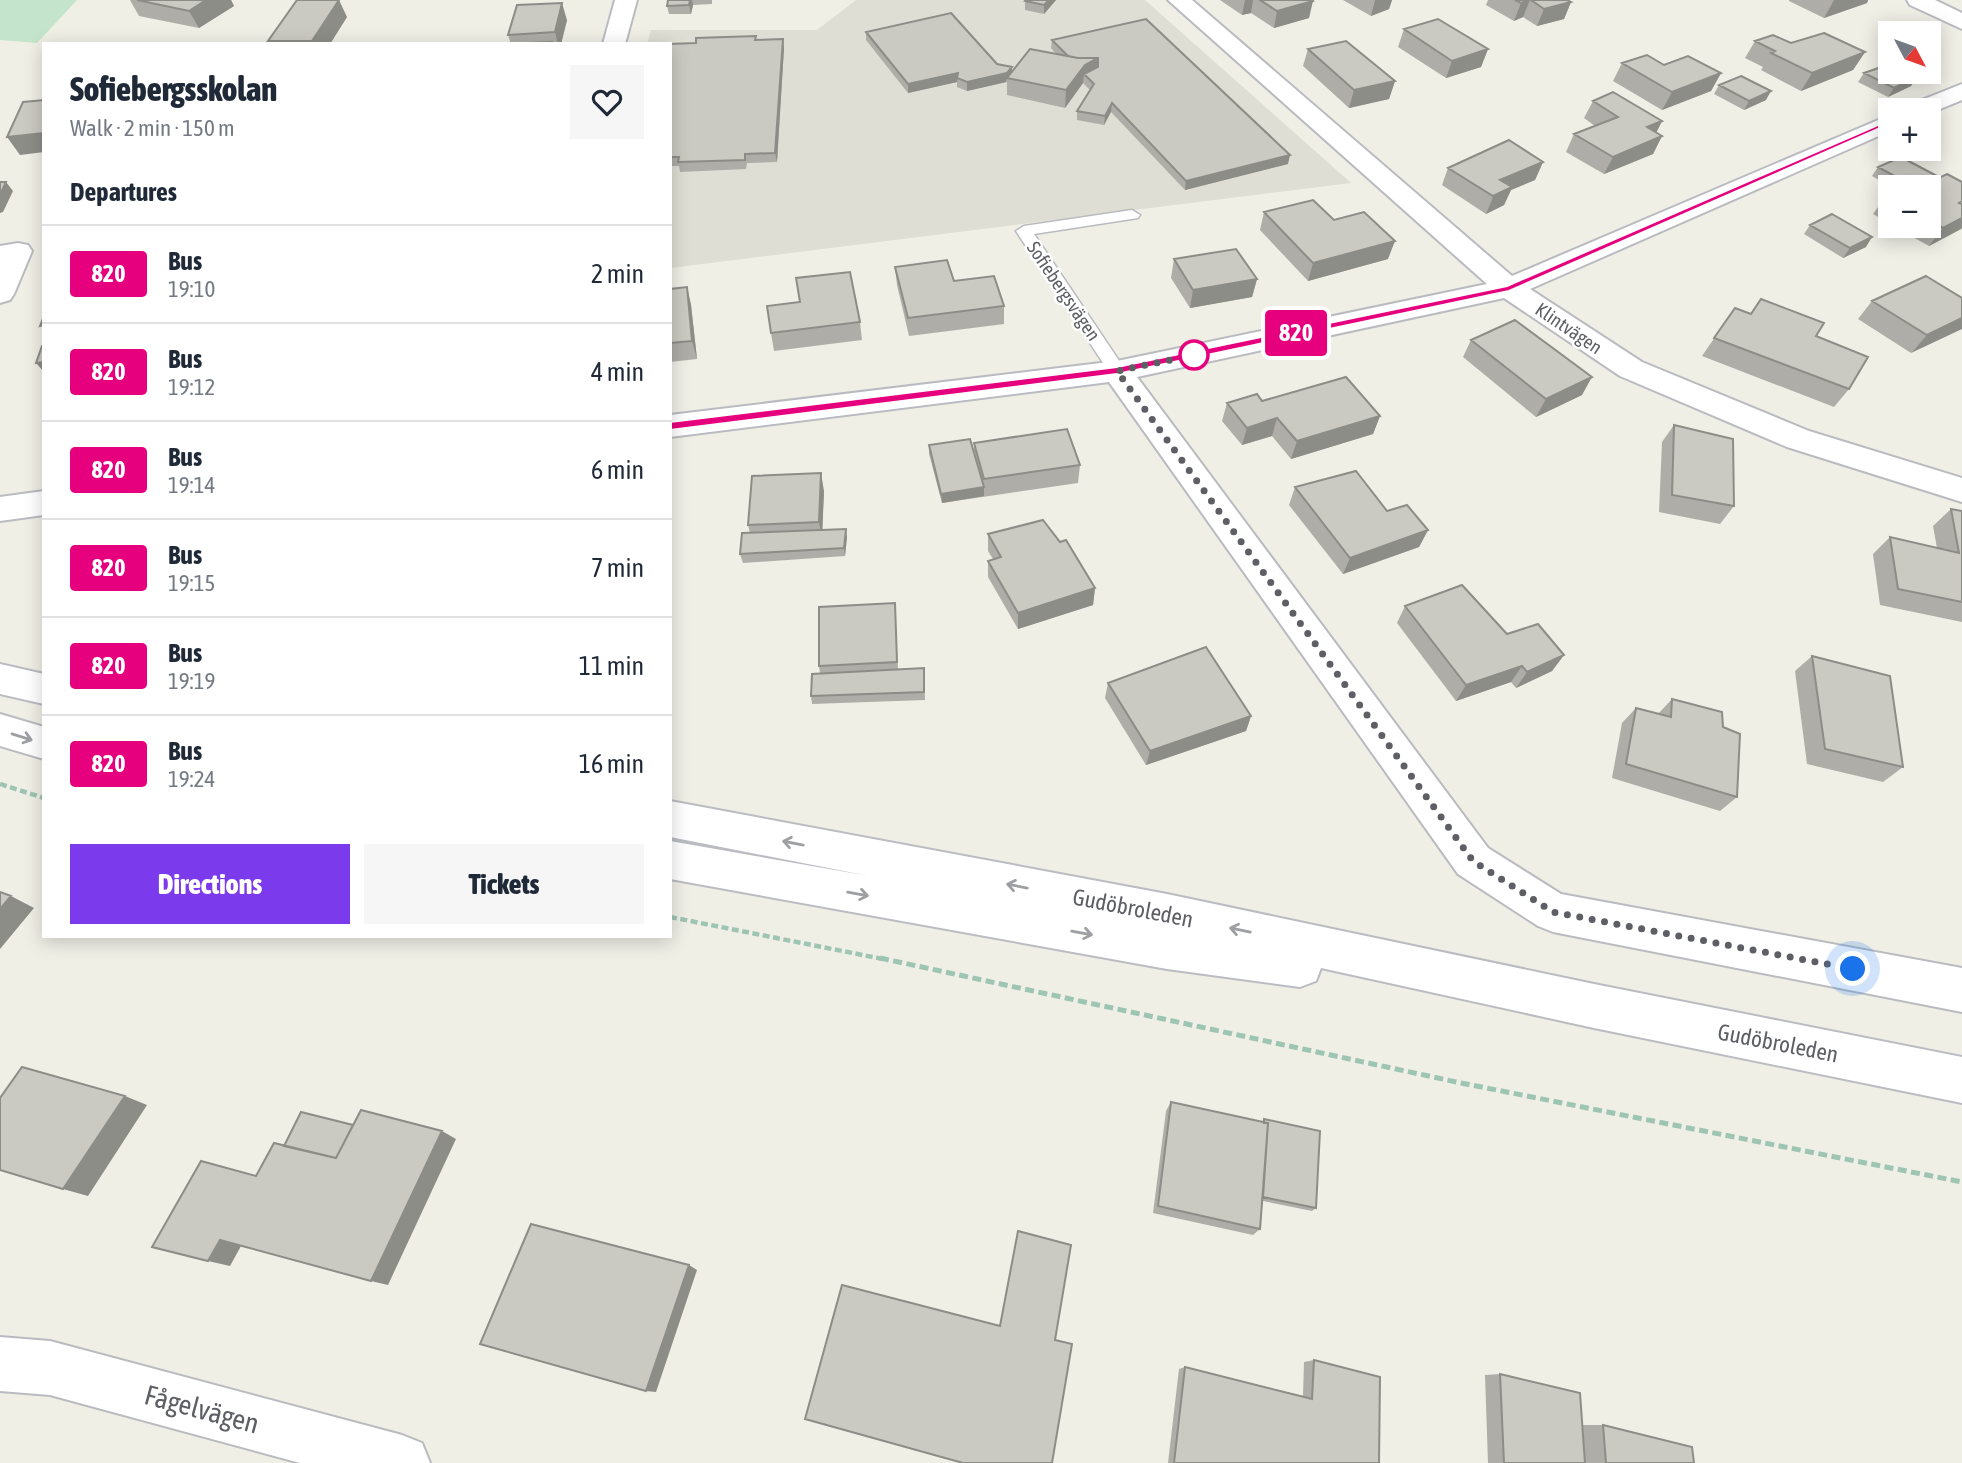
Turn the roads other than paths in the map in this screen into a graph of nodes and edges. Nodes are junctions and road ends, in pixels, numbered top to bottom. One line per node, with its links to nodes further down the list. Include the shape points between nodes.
1 (626, 0): 5 (street)
2 (1179, 0): 11 (street, Klintvägen)
3 (1918, 0): 4 (street)
4 (1962, 22)
5 (615, 42)
6 (1962, 91): 7 (street)
7 (1941, 100)
8 (1878, 127): 11 (street, Sofiebergsvägen)
9 (1132, 215): 13 (lane, Sofiebergsvägen, via 1024,231)
10 (21, 251): 12 (street)
11 (1509, 288): 13 (street, Sofiebergsvägen); 15 (street, Klintvägen, via 1631,369 1798,439)
12 (0, 294)
13 (1117, 371): 14 (street, Sofiebergsvägen); 24 (street, via 1473,861 1553,912)
14 (672, 426)
15 (1962, 490)
16 (42, 503): 17 (street)
17 (0, 509)
18 (0, 679): 19 (street)
19 (42, 690)
20 (0, 730): 21 (street, one-way to 21)
21 (42, 742)
22 (672, 819): 25 (street, Gudöbroleden, one-way to 22, via 1167,914)
23 (672, 860): 25 (street, Gudöbroleden, one-way to 25, via 1167,948)
24 (1962, 990)
25 (1594, 1006): 26 (street, Gudöbroleden)
26 (1962, 1080)
27 (0, 1364): 28 (street, Fågelvägen, via 50,1368)
28 (402, 1463)

